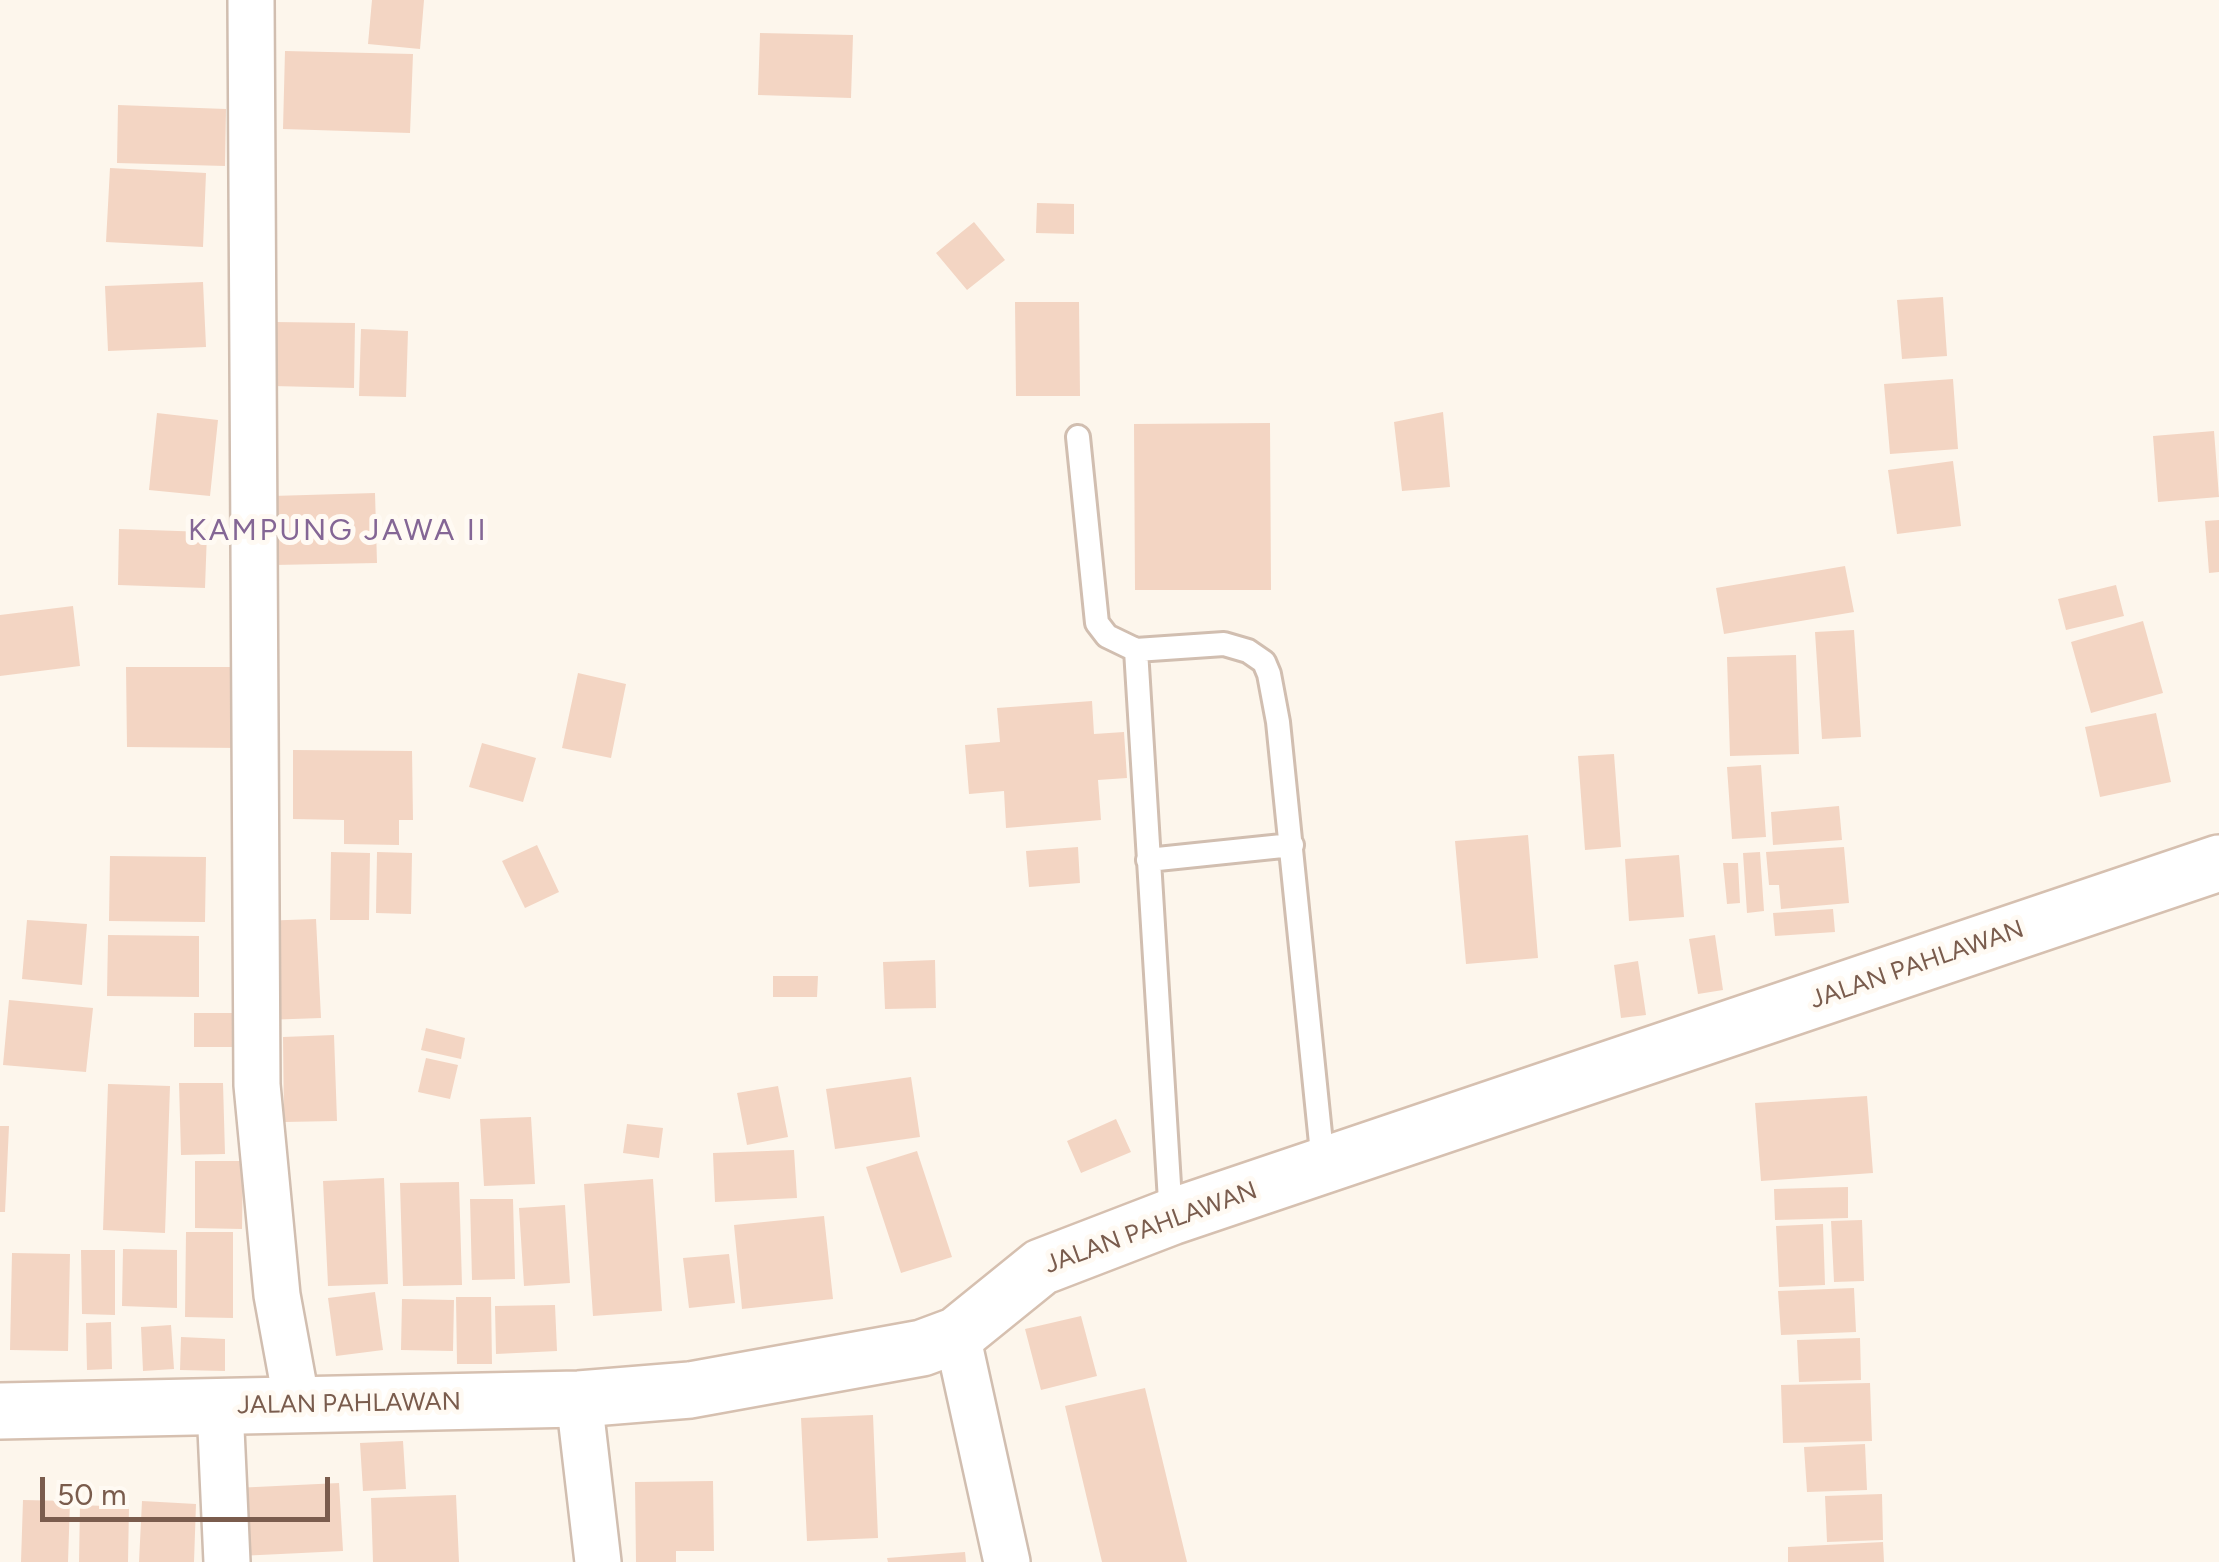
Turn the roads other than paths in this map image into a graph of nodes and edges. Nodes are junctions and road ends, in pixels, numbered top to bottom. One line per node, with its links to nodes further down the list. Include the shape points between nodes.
1 (251, 0): 11 (street, via 258,1085 277,1295)
2 (1078, 438): 3 (lane, via 1097,623)
3 (1136, 650): 4 (lane, via 1224,644 1264,662); 5 (lane)
4 (1292, 845): 5 (lane); 7 (lane)
5 (1148, 860): 8 (lane)
6 (2219, 862): 7 (street, JALAN PAHLAWAN)
7 (1323, 1163): 8 (street, JALAN PAHLAWAN)
8 (1171, 1216): 9 (street, JALAN PAHLAWAN, via 1041,1267)
9 (957, 1336): 10 (street, JALAN PAHLAWAN, via 794,1373); 16 (street)
10 (579, 1399): 11 (street, JALAN PAHLAWAN); 15 (street)
11 (297, 1404): 12 (street, JALAN PAHLAWAN)
12 (220, 1407): 13 (street, JALAN PAHLAWAN); 14 (street)
13 (0, 1411)
14 (227, 1562)
15 (598, 1562)
16 (1007, 1562)

